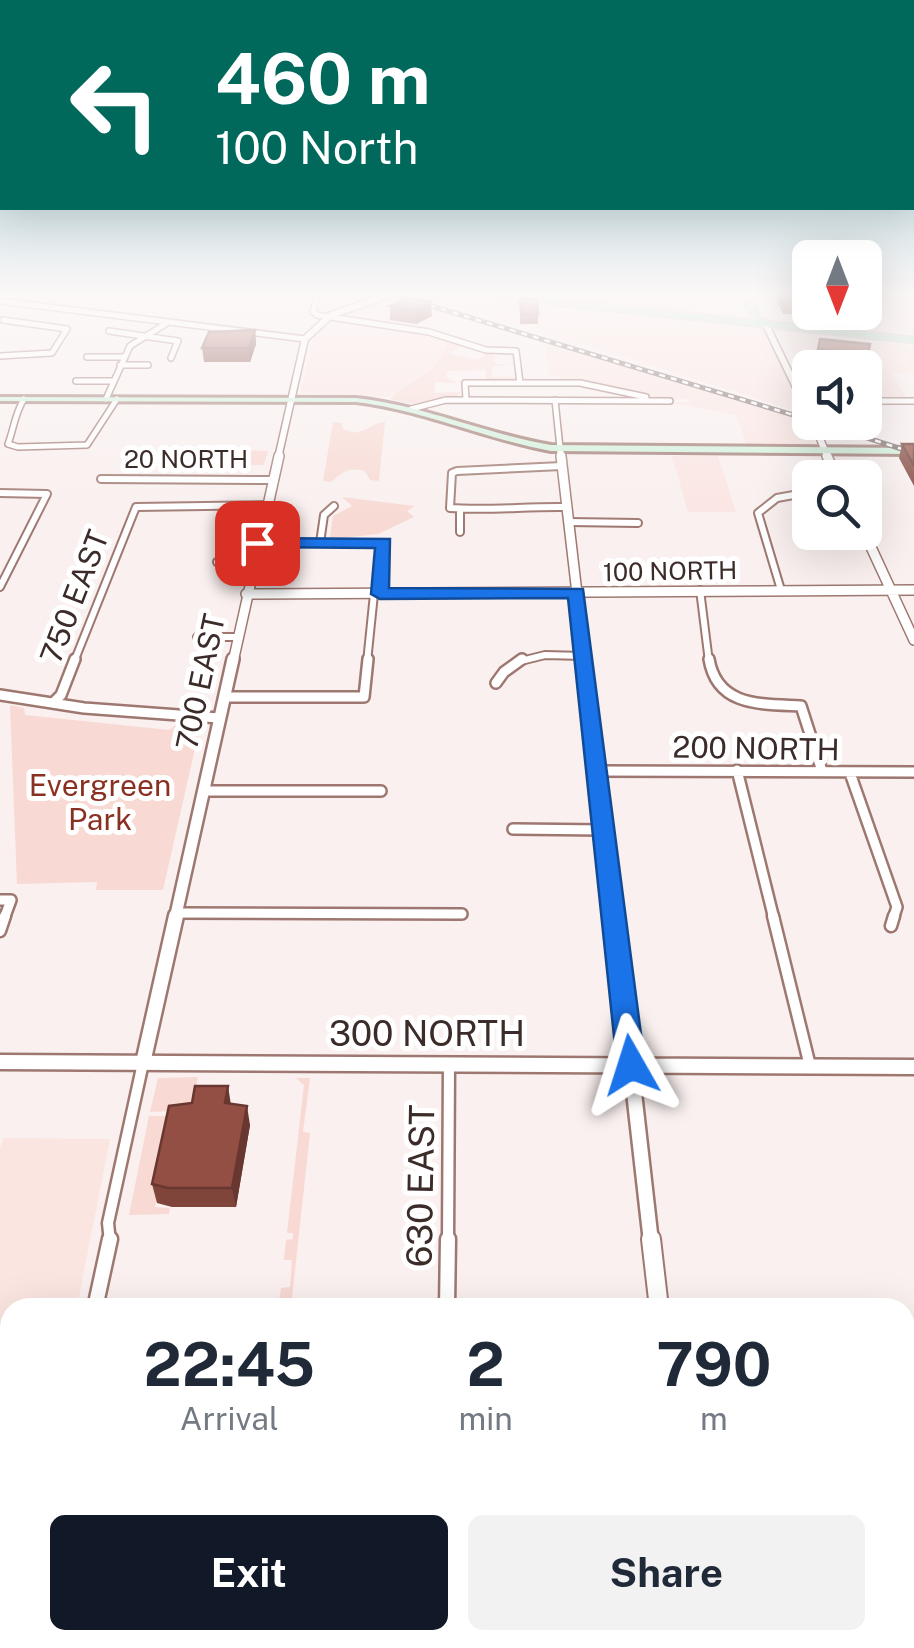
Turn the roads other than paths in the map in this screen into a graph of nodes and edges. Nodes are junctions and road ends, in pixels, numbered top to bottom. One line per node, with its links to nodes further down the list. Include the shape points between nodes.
1 (118, 372): 5 (street)
2 (297, 372): 11 (street, 700 EAST)
3 (519, 372): 7 (street)
4 (76, 381): 5 (street)
5 (114, 381): 9 (street)
6 (465, 382): 7 (street); 13 (street)
7 (520, 383): 15 (street, via 580,383)
8 (0, 399): 12 (main road)
9 (106, 399): 10 (main road); 12 (main road)
10 (117, 399): 11 (main road); 12 (street, via 87,445 8,444)
11 (290, 399): 19 (main road); 27 (street, 700 EAST)
12 (24, 400)
13 (466, 400): 14 (street); 19 (street)
14 (555, 400): 15 (street); 21 (street)
15 (658, 400): 16 (street)
16 (670, 401)
17 (882, 401): 18 (street)
18 (914, 401)
19 (410, 409): 21 (main road, via 501,440)
20 (820, 440): 22 (street)
21 (560, 448): 22 (main road); 25 (street)
22 (824, 450): 23 (main road); 24 (street)
23 (914, 451)
24 (829, 460)
25 (562, 466): 32 (street); 33 (street, via 452,473 450,508)
26 (101, 479): 27 (street, 20 NORTH)
27 (271, 480): 30 (street, 700 EAST)
28 (0, 494): 42 (street, via 47,494)
29 (792, 495): 44 (street, via 776,498 758,514)
30 (266, 506): 37 (street, 700 EAST); 57 (street, 750 EAST, via 136,507)
31 (334, 506): 38 (street, via 324,516)
32 (567, 506): 33 (street); 34 (street)
33 (458, 510): 36 (street)
34 (569, 522): 35 (street); 47 (street)
35 (638, 522)
36 (460, 532)
37 (257, 543): 38 (street); 41 (street, 700 EAST)
38 (320, 543): 49 (street, via 384,543)
39 (872, 550): 45 (street)
40 (218, 562): 41 (street)
41 (253, 562): 48 (street, 700 EAST)
42 (0, 587)
43 (700, 590): 44 (street, 100 NORTH); 47 (street, 100 NORTH); 61 (street, via 714,680 729,698 801,706)
44 (782, 590): 45 (street, 100 NORTH)
45 (891, 590): 46 (street, 100 NORTH); 52 (street)
46 (914, 590)
47 (577, 593): 49 (street, 100 NORTH); 53 (street)
48 (246, 594): 49 (street, 100 NORTH); 51 (street, 700 EAST)
49 (377, 594): 56 (street, via 364,697)
50 (197, 637): 51 (street)
51 (236, 637): 56 (street, 700 EAST)
52 (914, 640)
53 (584, 656): 54 (street, via 521,656); 60 (street)
54 (496, 683)
55 (0, 694): 57 (street)
56 (224, 696): 58 (street, 700 EAST)
57 (53, 703): 58 (street)
58 (219, 718): 64 (street, 700 EAST)
59 (737, 770): 60 (street, 200 NORTH); 61 (street, 200 NORTH); 77 (street)
60 (597, 771): 67 (street)
61 (822, 771): 62 (street, 200 NORTH)
62 (850, 772): 63 (street, 200 NORTH); 71 (street, via 897,907)
63 (914, 772)
64 (203, 790): 65 (street); 69 (street, 700 EAST)
65 (381, 790)
66 (513, 829): 67 (street)
67 (604, 830): 76 (street)
68 (6, 900): 72 (street)
69 (176, 913): 70 (street); 74 (street, 700 EAST)
70 (462, 914)
71 (892, 926)
72 (0, 931)
73 (0, 1062): 74 (street, 300 NORTH)
74 (143, 1062): 75 (street, 300 NORTH); 79 (street, 700 EAST)
75 (450, 1064): 76 (street, 300 NORTH); 80 (street, 630 EAST)
76 (631, 1065): 77 (street, 300 NORTH); 81 (street)
77 (810, 1066): 78 (street, 300 NORTH)
78 (914, 1067)
79 (98, 1298)
80 (447, 1298)
81 (658, 1298)

